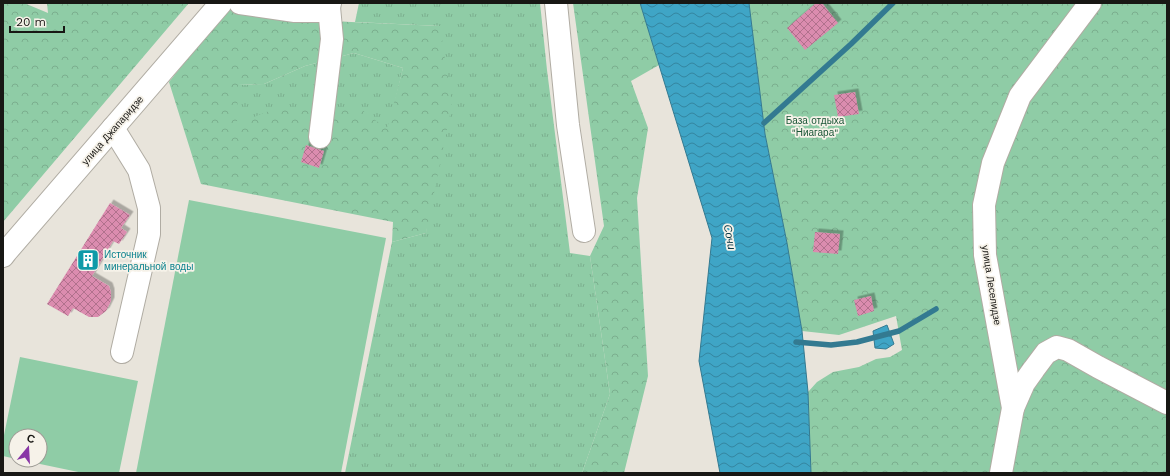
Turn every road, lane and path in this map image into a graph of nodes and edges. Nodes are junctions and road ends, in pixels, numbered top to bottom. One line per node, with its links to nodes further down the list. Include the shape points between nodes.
1 (221, 3): 6 (street, улица Джапаридзе)
2 (240, 3): 5 (street, via 295,11 320,11)
3 (556, 3): 8 (street, via 568,125)
4 (1090, 3): 12 (street, улица Леселидзе, via 1020,96 993,163 984,205 985,255)
5 (329, 5): 7 (street, via 332,39)
6 (113, 128): 9 (street, улица Джапаридзе); 10 (street, via 139,170 149,208 149,234)
7 (320, 137)
8 (584, 231)
9 (3, 256)
10 (122, 352)
11 (1167, 403): 12 (street, via 1068,350 1056,347 1046,353 1024,383)
12 (1013, 408): 13 (street, улица Леселидзе)
13 (1001, 473)

